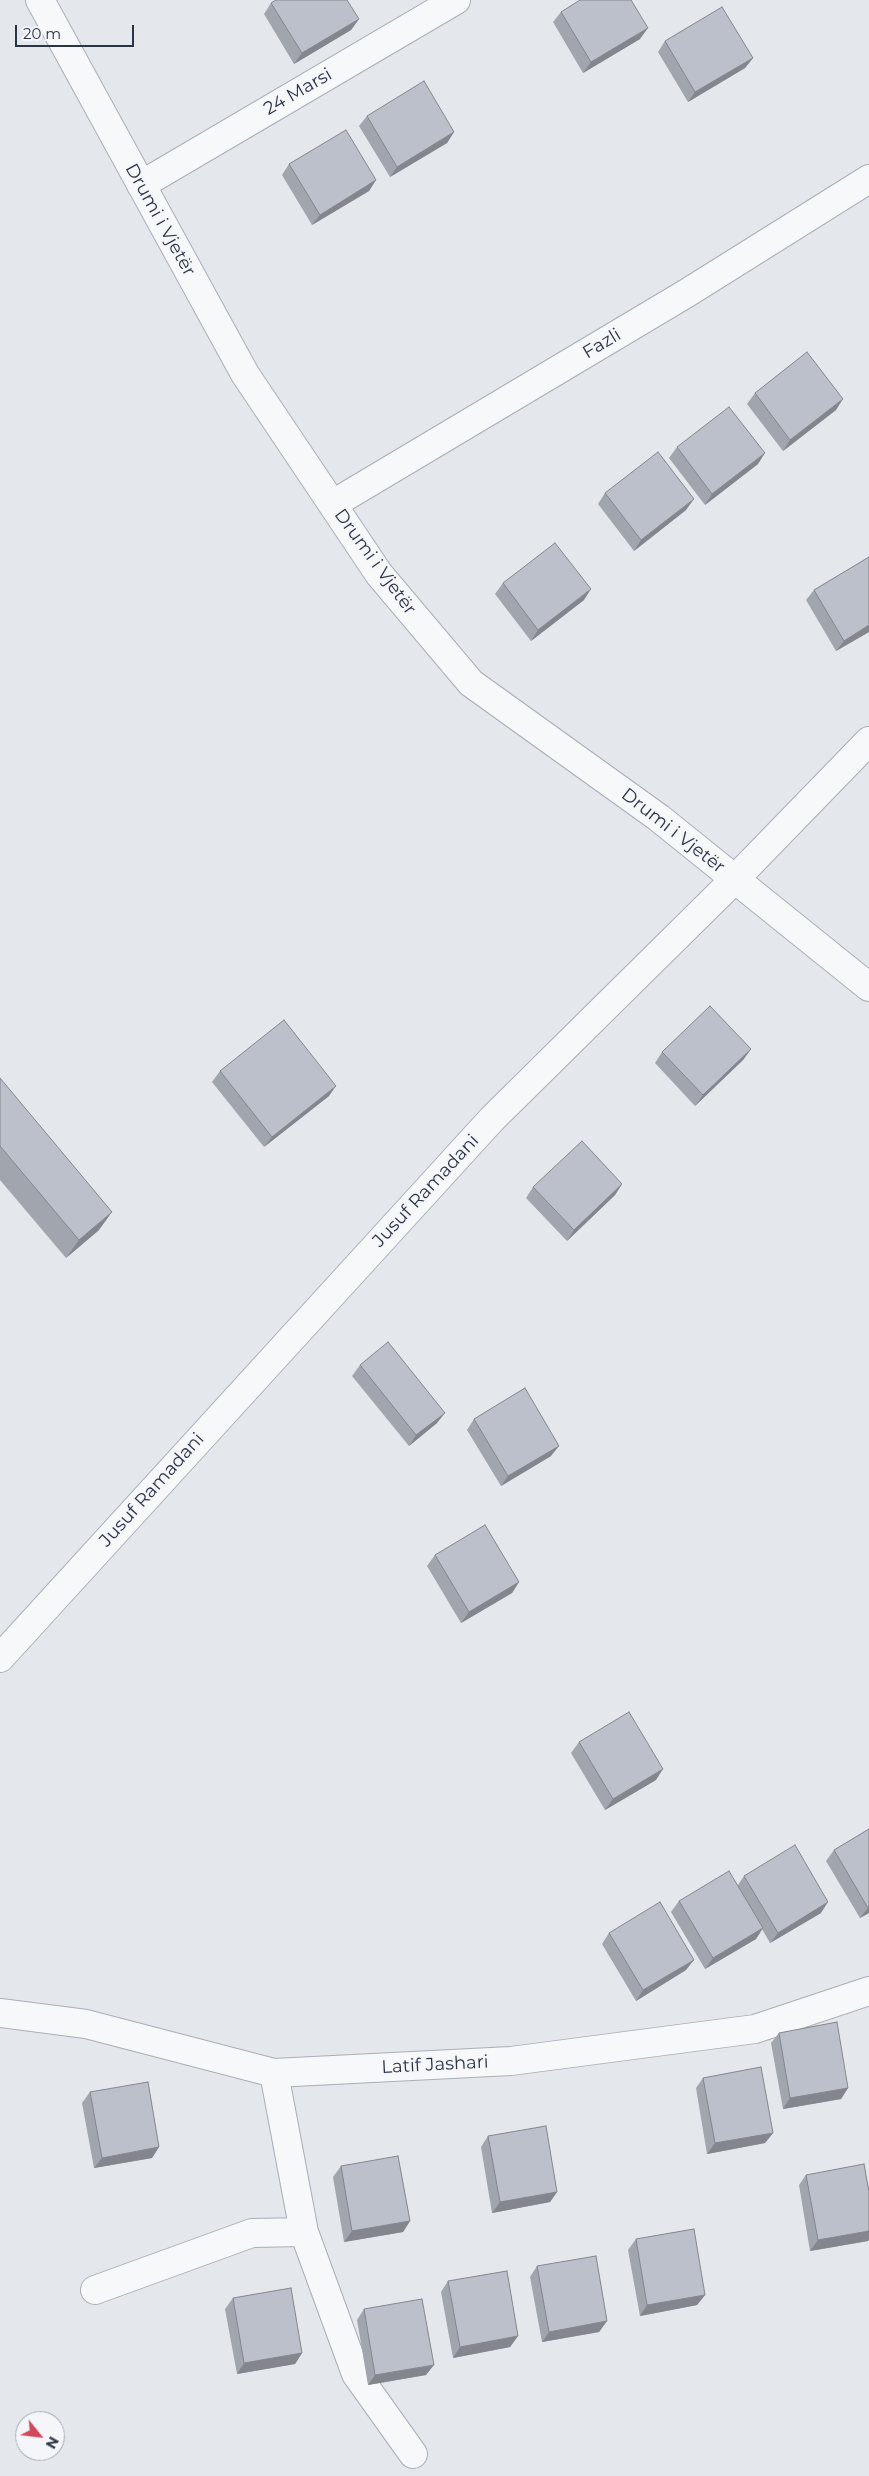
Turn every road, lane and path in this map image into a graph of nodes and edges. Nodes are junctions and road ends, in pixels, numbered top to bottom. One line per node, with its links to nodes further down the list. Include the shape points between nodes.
1 (40, 0): 4 (street, Drumi i Vjetër)
2 (456, 0): 4 (street, 24 Marsi)
3 (869, 179): 5 (street, Fazli, via 687,293)
4 (141, 184): 5 (street, Drumi i Vjetër, via 245,374)
5 (333, 504): 7 (street, Drumi i Vjetër, via 379,574 471,683 659,818)
6 (869, 741): 7 (street, Jusuf Ramadani)
7 (734, 879): 8 (street, Drumi i Vjetër); 9 (street, Jusuf Ramadani, via 492,1119)
8 (869, 987)
9 (0, 1658)
10 (869, 1991): 12 (street, Latif Jashari, via 755,2029 511,2061)
11 (0, 2014): 12 (street, Latif Jashari, via 86,2024)
12 (274, 2073): 13 (street)
13 (304, 2232): 14 (street, via 252,2233); 15 (street, via 356,2374)
14 (95, 2290)
15 (413, 2454)

